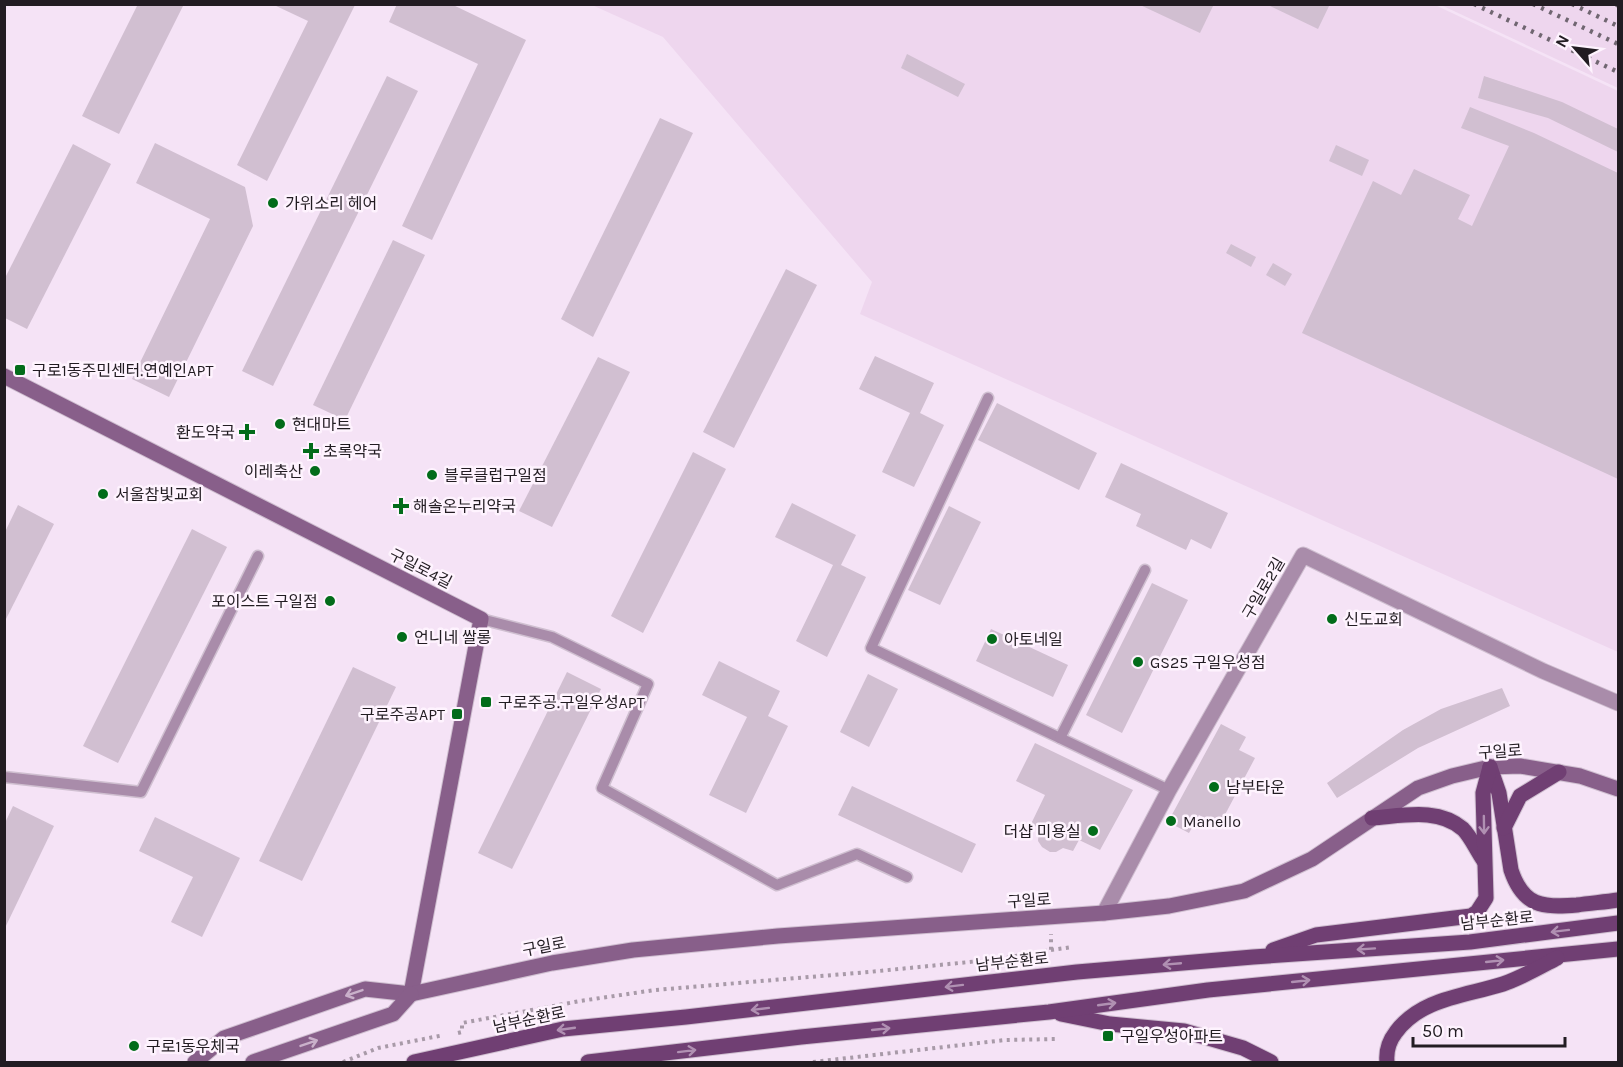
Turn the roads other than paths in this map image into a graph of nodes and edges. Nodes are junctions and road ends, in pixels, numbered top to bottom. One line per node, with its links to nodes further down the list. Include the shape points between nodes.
1 (4, 376): 5 (main road, 구일로4길)
2 (988, 398): 7 (lane, via 871,648)
3 (258, 556): 10 (lane, via 141,792)
4 (1146, 570): 7 (lane)
5 (481, 620): 16 (lane, via 552,637 648,684 602,788 777,885 857,854); 23 (main road)
6 (1618, 703): 11 (street, 구일로2길, via 1303,555)
7 (1060, 738): 11 (lane)
8 (1490, 767): 9 (main road, 구일로, via 1520,766); 13 (main road, 구일로, via 1418,788); 14 (main road, via 1500,793); 15 (main road, one-way to 15, via 1484,793)
9 (1559, 772): 12 (main road, 구일로); 14 (main road, via 1520,796)
10 (4, 777)
11 (1169, 789): 18 (street, 구일로2길)
12 (1618, 789)
13 (1372, 818): 15 (main road, via 1424,814 1441,817 1465,831); 18 (main road, 구일로, via 1311,859 1244,891 1169,906)
14 (1504, 828): 17 (main road, via 1515,882 1531,901 1554,907)
15 (1484, 861): 22 (main road, via 1486,898 1471,916 1316,935)
16 (906, 877)
17 (1618, 900)
18 (1104, 913): 23 (main road, 구일로, via 633,950)
19 (1618, 923): 22 (main road, 남부순환로, one-way to 22, via 1470,942)
20 (1618, 949): 21 (main road)
21 (1568, 953): 24 (main road, one-way to 21, via 1208,990); 30 (main road, via 1504,984 1419,1010 1392,1037)
22 (1253, 957): 27 (main road, 남부순환로, one-way to 27, via 1077,972 563,1029)
23 (411, 994): 25 (main road, 구일로, one-way to 25, via 365,989 224,1038); 26 (main road, one-way to 23, via 393,1014)
24 (1049, 1012): 28 (main road, one-way to 24); 29 (main road, via 1110,1024 1185,1030 1243,1048)
25 (195, 1062)
26 (254, 1062)
27 (414, 1062)
28 (588, 1062)
29 (1271, 1062)
30 (1387, 1062)

